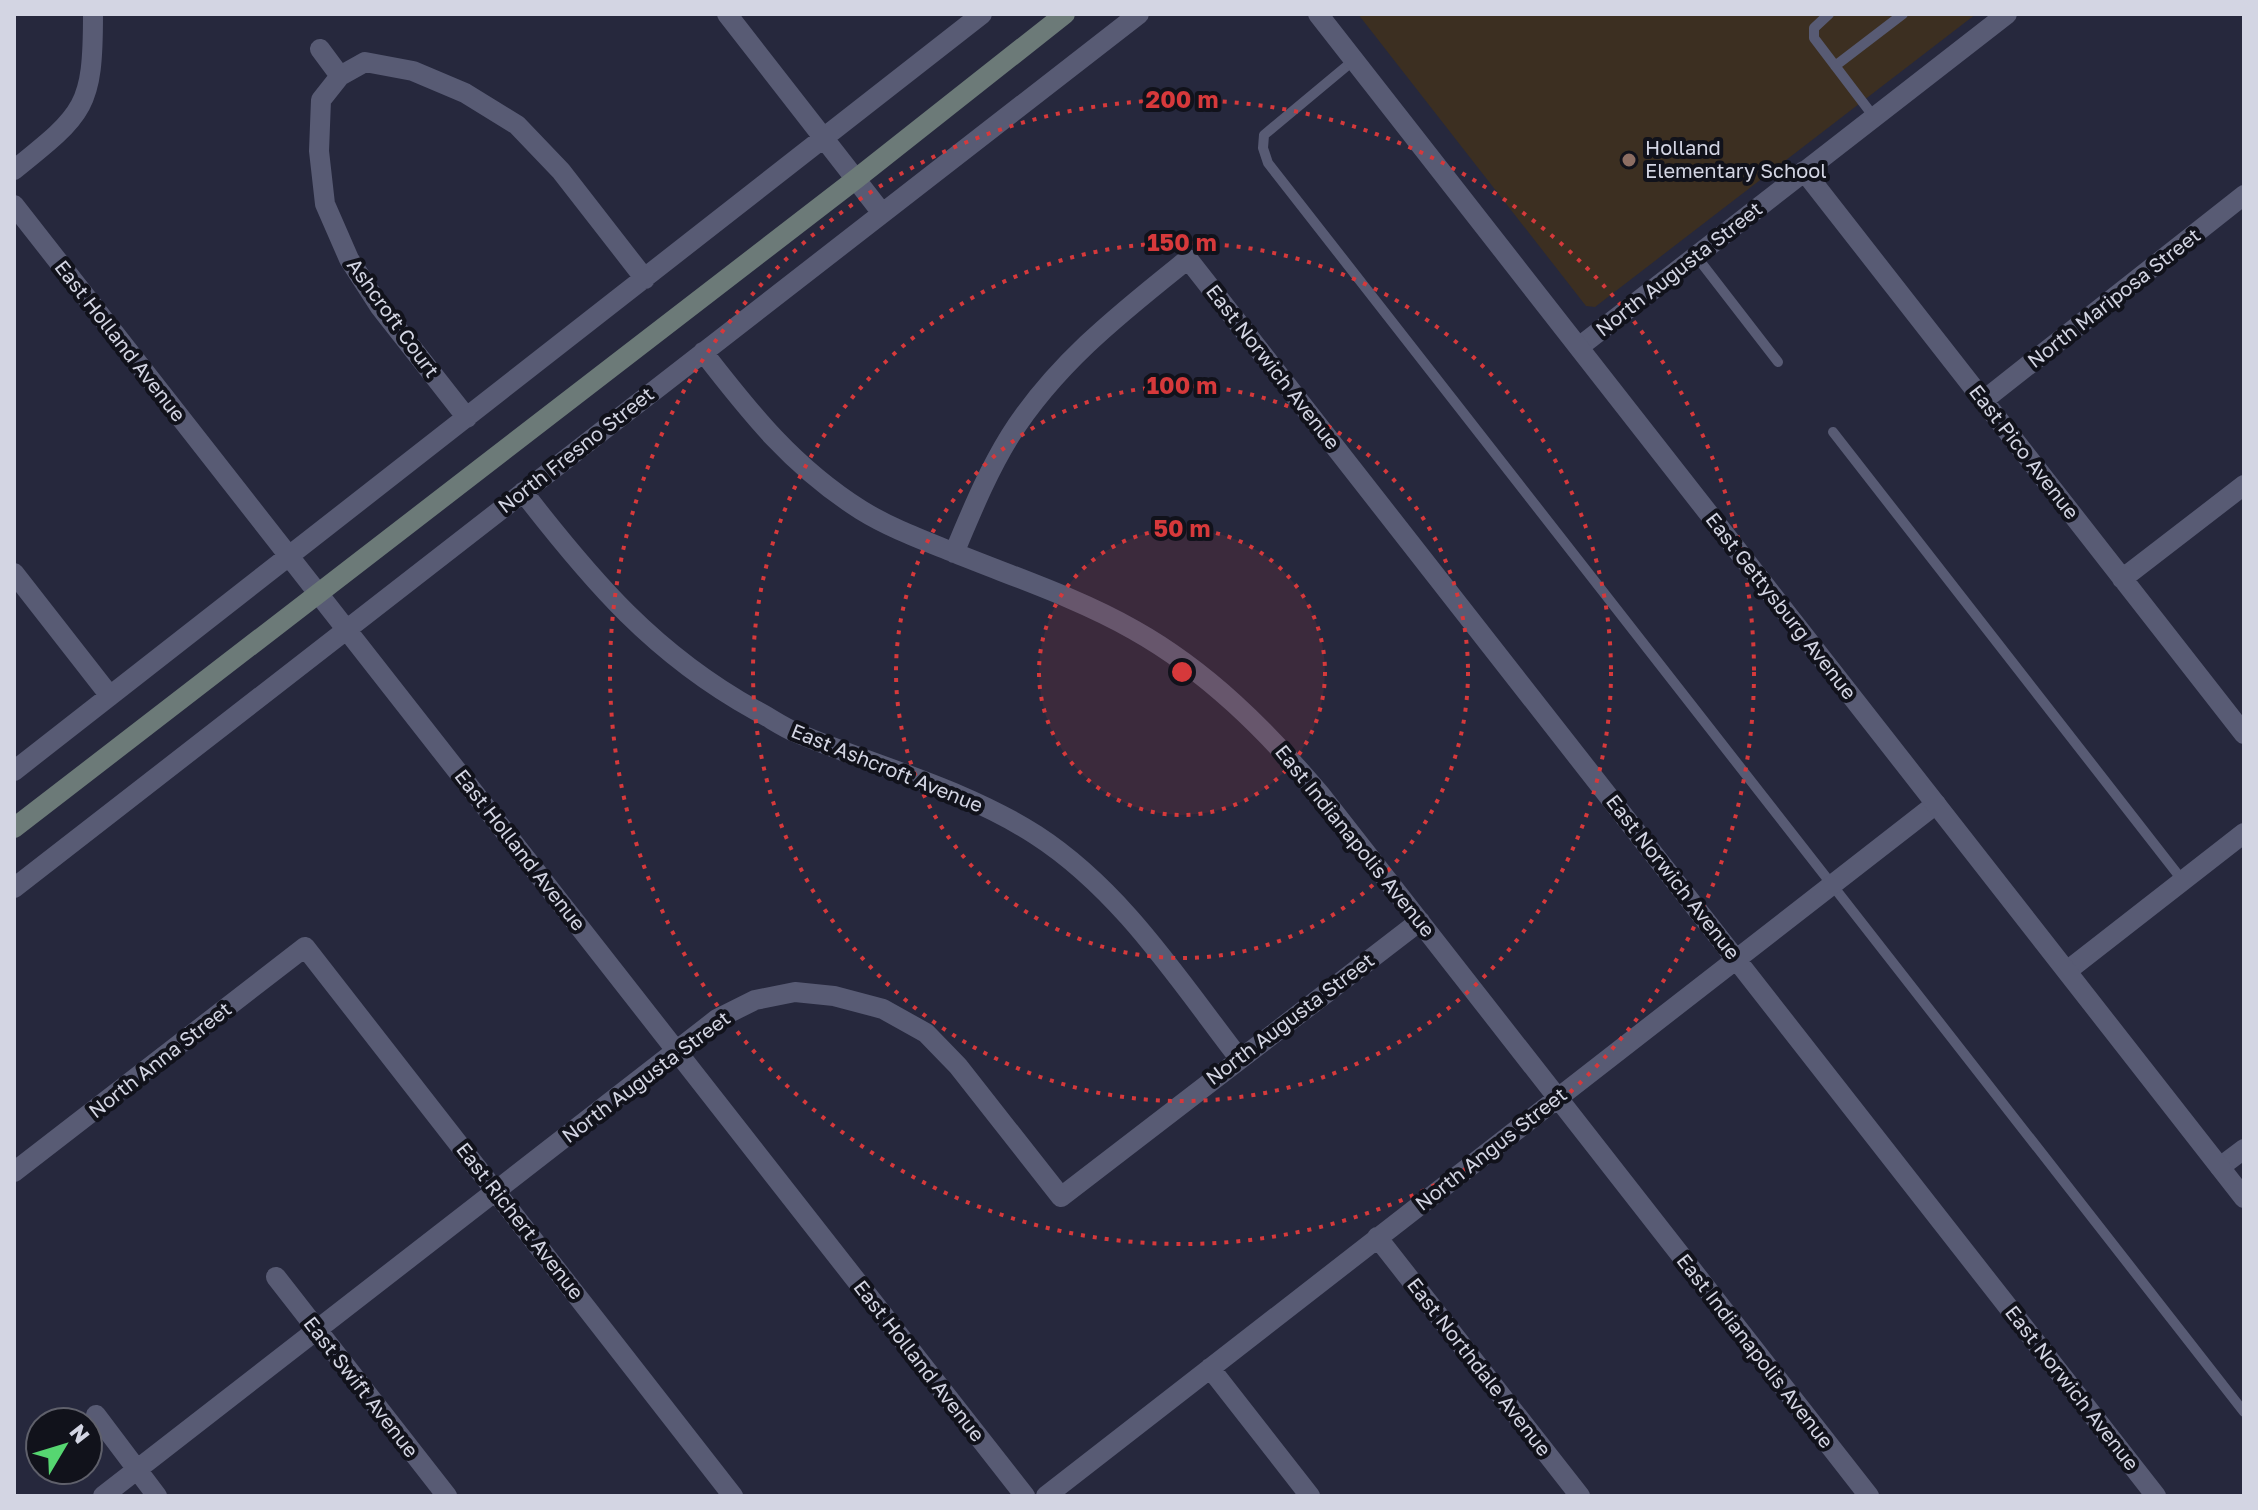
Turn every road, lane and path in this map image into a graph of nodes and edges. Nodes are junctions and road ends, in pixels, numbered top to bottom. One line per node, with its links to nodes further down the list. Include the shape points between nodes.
1 (93, 14): 16 (street, via 93,68 84,102 62,131)
2 (727, 14): 15 (street)
3 (982, 14): 15 (street)
4 (1065, 14): 18 (main road)
5 (1139, 14): 21 (street, North Fresno Street)
6 (1318, 14): 11 (street, East Gettysburg Avenue)
7 (1829, 14): 12 (lane, via 1814,28 1814,38)
8 (1903, 14): 12 (lane)
9 (2007, 14): 14 (street, North Augusta Street)
10 (320, 49): 13 (street)
11 (1354, 60): 24 (street, East Gettysburg Avenue); 45 (lane, via 1264,135 1268,163)
12 (1835, 66): 14 (lane)
13 (340, 76): 23 (street, via 365,62 413,71 465,93 517,125 561,171); 28 (street, Ashcroft Court, via 321,100 325,204 349,259 380,307)
14 (1874, 118): 17 (street, North Augusta Street)
15 (824, 139): 18 (street); 23 (street)
16 (14, 170)
17 (1804, 171): 22 (street, North Augusta Street); 27 (street, East Pico Avenue)
18 (856, 179): 21 (street); 36 (main road)
19 (2244, 195): 27 (street, North Mariposa Street)
20 (14, 205): 33 (street, East Holland Avenue)
21 (882, 213): 25 (street, North Fresno Street)
22 (1696, 256): 24 (street, North Augusta Street); 26 (lane)
23 (645, 279): 28 (street)
24 (1579, 347): 41 (street, East Gettysburg Avenue)
25 (703, 352): 31 (street, North Fresno Street); 32 (street, East Indianapolis Avenue, via 761,427 811,474 862,510)
26 (1778, 362)
27 (1984, 400): 35 (street, East Pico Avenue)
28 (467, 418): 33 (street)
29 (1833, 432): 44 (lane)
30 (2244, 485): 35 (street)
31 (523, 492): 37 (street, North Fresno Street); 52 (street, East Ashcroft Avenue, via 626,615 721,691 794,732 994,811 1074,863 1143,934)
32 (954, 553): 47 (street, East Indianapolis Avenue, via 1122,624 1188,665 1281,748); 49 (street, East Norwich Avenue, via 984,482 1039,394 1084,345 1188,259)
33 (287, 556): 36 (street, East Holland Avenue); 38 (street)
34 (14, 573): 38 (street)
35 (2122, 579): 39 (street, East Pico Avenue)
36 (317, 593): 37 (street, East Holland Avenue); 42 (main road)
37 (347, 629): 46 (street, North Fresno Street); 51 (street, East Holland Avenue)
38 (110, 696): 40 (street)
39 (2244, 734)
40 (14, 771)
41 (1936, 804): 45 (street, North Angus Street); 50 (street, East Gettysburg Avenue)
42 (14, 828)
43 (2244, 833): 44 (street)
44 (2183, 881): 50 (street)
45 (1832, 884): 49 (street, North Angus Street); 63 (lane)
46 (14, 888)
47 (1420, 921): 52 (street, North Augusta Street); 53 (street, East Indianapolis Avenue)
48 (305, 947): 56 (street, North Anna Street); 57 (street, East Richert Avenue)
49 (1736, 959): 53 (street, North Angus Street); 75 (street, East Norwich Avenue)
50 (2067, 971): 55 (street, East Gettysburg Avenue)
51 (676, 1050): 52 (street, North Augusta Street, via 717,1019 755,1000 795,992 883,1009 926,1033 958,1066 1061,1197); 57 (street, North Augusta Street); 70 (street, East Holland Avenue)
52 (1239, 1058)
53 (1557, 1098): 59 (street, North Angus Street); 74 (street, East Indianapolis Avenue)
54 (2244, 1149): 55 (street)
55 (2220, 1167): 58 (street, East Gettysburg Avenue)
56 (14, 1172)
57 (496, 1191): 61 (street, North Augusta Street); 69 (street, East Richert Avenue)
58 (2244, 1198)
59 (1377, 1237): 62 (street, North Angus Street); 73 (street, East Northdale Avenue)
60 (276, 1277): 61 (street, East Swift Avenue)
61 (316, 1329): 65 (street, North Augusta Street); 68 (street, East Swift Avenue)
62 (1210, 1368): 71 (street, North Angus Street); 72 (street)
63 (2244, 1412)
64 (104, 1426): 65 (street)
65 (136, 1469): 66 (street, North Augusta Street); 67 (street)
66 (103, 1496)
67 (157, 1496)
68 (447, 1496)
69 (733, 1496)
70 (1025, 1496)
71 (1046, 1496)
72 (1310, 1496)
73 (1580, 1496)
74 (1869, 1496)
75 (2156, 1496)

